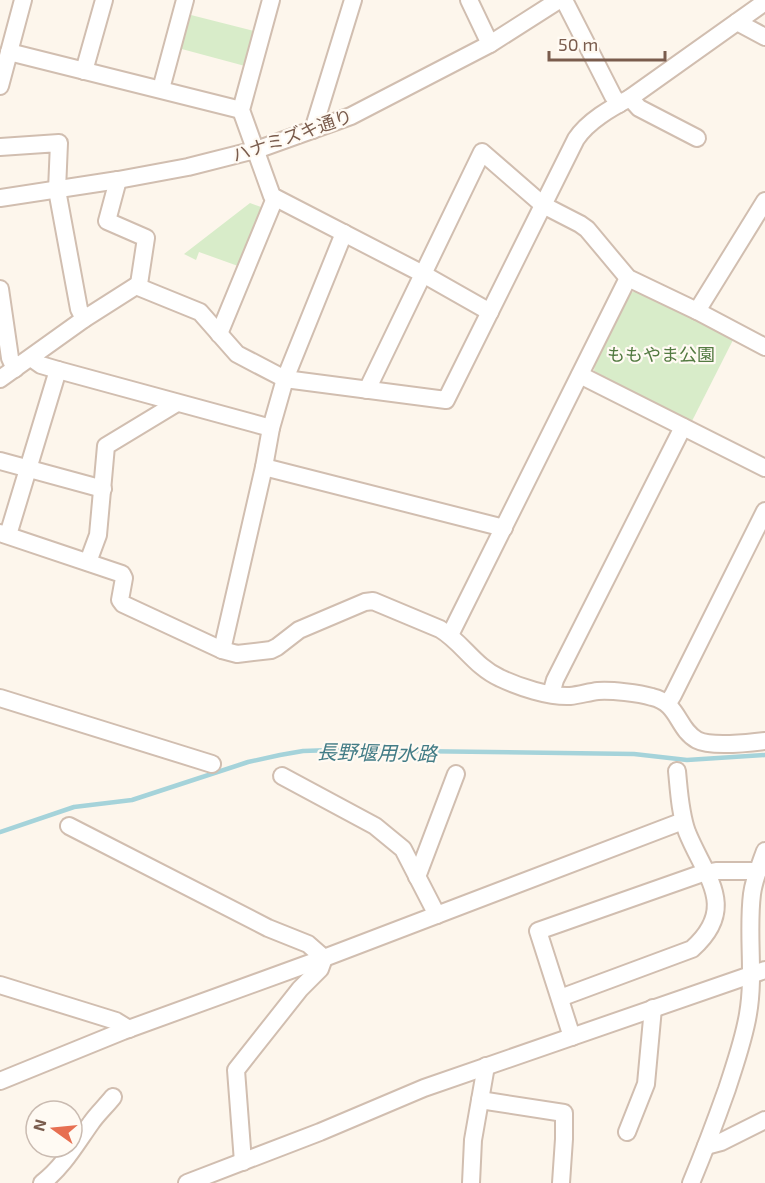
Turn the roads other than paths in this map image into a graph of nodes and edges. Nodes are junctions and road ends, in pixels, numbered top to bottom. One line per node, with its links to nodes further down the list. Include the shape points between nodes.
1 (23, 0): 12 (street)
2 (104, 0): 13 (street)
3 (184, 0): 15 (street)
4 (271, 0): 17 (street)
5 (353, 0): 18 (street)
6 (469, 0): 11 (street)
7 (561, 0): 11 (street, ハナミズキ通り); 16 (street, via 613,96)
8 (765, 2): 9 (street)
9 (737, 22): 10 (street); 16 (street)
10 (765, 37)
11 (490, 44): 18 (street, ハナミズキ通り, via 351,116)
12 (6, 54): 13 (street); 14 (street)
13 (84, 71): 15 (street)
14 (0, 86)
15 (160, 89): 17 (street)
16 (625, 101): 19 (street); 27 (street, via 583,129)
17 (241, 110): 21 (street)
18 (313, 130): 21 (street, ハナミズキ通り)
19 (697, 138)
20 (0, 147): 23 (street, via 59,143)
21 (255, 150): 22 (street, ハナミズキ通り); 25 (street)
22 (118, 180): 23 (street, ハナミズキ通り); 31 (street, via 106,221 146,238)
23 (57, 190): 24 (street, ハナミズキ通り); 35 (street)
24 (0, 198)
25 (275, 198): 28 (street); 36 (street)
26 (765, 201): 33 (street)
27 (543, 205): 29 (street, via 482,152); 30 (street, via 587,230); 34 (street)
28 (344, 233): 29 (street); 43 (street)
29 (423, 274): 34 (street); 44 (street)
30 (628, 278): 33 (street); 41 (street)
31 (136, 286): 35 (street); 36 (street, via 200,312)
32 (0, 294): 39 (street)
33 (697, 311): 37 (street)
34 (490, 312): 44 (street, via 446,400)
35 (84, 319): 38 (street)
36 (219, 334): 43 (street, via 237,354)
37 (765, 347)
38 (32, 358): 39 (street); 40 (street)
39 (15, 369): 42 (street)
40 (58, 370): 45 (street); 50 (street)
41 (580, 375): 46 (street); 54 (street)
42 (0, 379)
43 (285, 379): 44 (street); 47 (street)
44 (367, 390)
45 (177, 403): 47 (street); 52 (street, via 106,446)
46 (682, 427): 51 (street); 59 (street)
47 (271, 428): 49 (street)
48 (0, 460): 50 (street)
49 (264, 467): 54 (street); 58 (street)
50 (29, 468): 52 (street); 55 (street)
51 (765, 468)
52 (103, 489): 56 (street, via 98,536)
53 (765, 512): 61 (street)
54 (504, 528): 57 (street)
55 (4, 534): 56 (street)
56 (88, 562): 58 (street, via 122,574 123,604)
57 (450, 634): 58 (street, via 373,601 299,630 271,650 237,654); 59 (street, via 475,661 499,678)
58 (222, 650)
59 (551, 694): 61 (street, via 570,696 605,691 653,697)
60 (0, 698): 63 (street)
61 (668, 703): 62 (street, via 694,739)
62 (765, 741)
63 (212, 764)
64 (677, 771): 67 (street)
65 (456, 774): 72 (street)
66 (282, 776): 72 (street, via 375,826 403,849)
67 (683, 821): 71 (street); 73 (street)
68 (69, 826): 74 (street, via 268,928 308,944)
69 (765, 851): 70 (street)
70 (758, 871): 71 (street); 75 (street, via 753,886 750,939)
71 (708, 872): 77 (street, via 717,904 715,916 712,927 692,949); 77 (street, via 538,931)
72 (417, 878): 73 (street)
73 (437, 915): 74 (street)
74 (324, 958): 79 (street); 88 (street, via 320,969 236,1070)
75 (758, 972): 78 (street); 87 (street, via 737,1059)
76 (0, 985): 79 (street, via 116,1021)
77 (560, 998): 80 (street)
78 (653, 1008): 80 (street); 86 (street, via 646,1084)
79 (126, 1030): 82 (street)
80 (572, 1037): 81 (street)
81 (486, 1066): 84 (street); 88 (street)
82 (0, 1081)
83 (113, 1097): 90 (street)
84 (480, 1100): 92 (street); 93 (street, via 564,1113)
85 (765, 1120): 87 (street)
86 (627, 1132)
87 (706, 1146): 94 (street)
88 (243, 1162): 89 (street)
89 (213, 1180): 91 (street)
90 (42, 1183)
91 (187, 1183)
92 (471, 1183)
93 (561, 1183)
94 (691, 1183)

